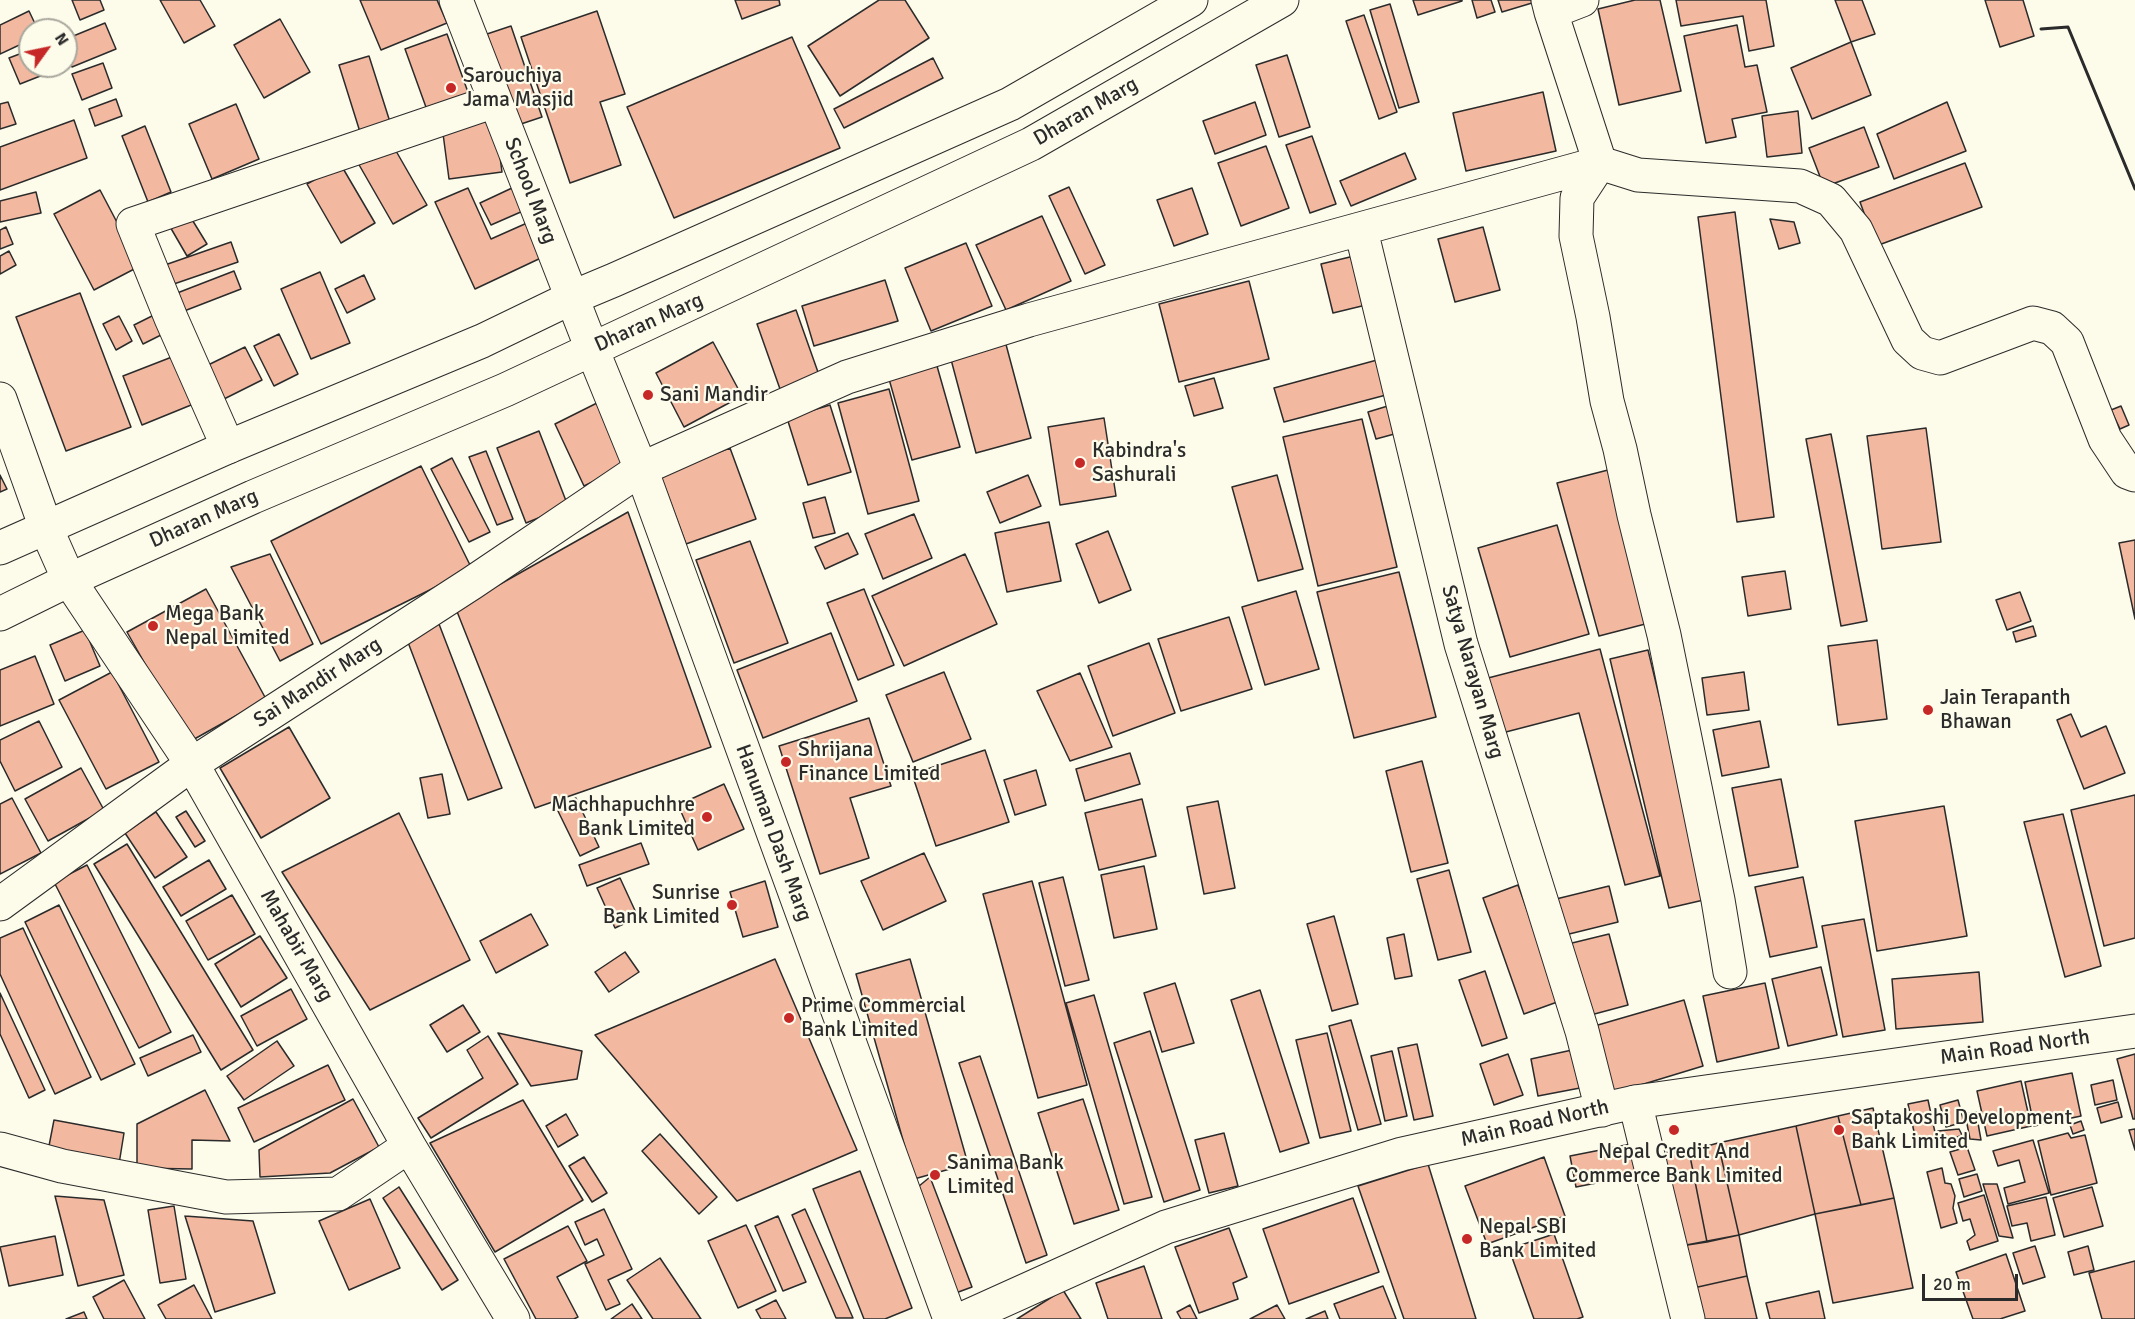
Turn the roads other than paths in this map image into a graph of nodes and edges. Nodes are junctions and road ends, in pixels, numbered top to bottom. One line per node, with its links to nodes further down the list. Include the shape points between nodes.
1 (456, 0): 6 (street, School Marg)
2 (1191, 0): 9 (street, via 1010,104)
3 (1282, 0): 10 (street, Dharan Marg, via 1031,144)
4 (1582, 0): 5 (street)
5 (1550, 6): 7 (street)
6 (495, 101): 9 (street, School Marg); 12 (street, via 133,225)
7 (1600, 163): 8 (street, Sai Mandir Marg); 14 (street, via 1638,175 1800,186 1832,200 1856,230 1908,340 1922,353 1940,358 2033,323 2052,328 2067,342 2105,439 2127,472); 21 (street, via 1577,198 1576,237 1607,401 1664,634)
8 (1361, 230): 13 (street, Sai Mandir Marg, via 1029,320 847,377); 24 (street, Satya Narayan Marg, via 1461,644 1582,1031)
9 (571, 298): 10 (street, School Marg); 12 (street, via 482,341)
10 (592, 348): 13 (street, Hanuman Dash Marg); 17 (street, Dharan Marg, via 505,390)
11 (0, 399): 15 (street, Mahabir Marg)
12 (228, 447): 15 (street)
13 (641, 469): 19 (street, Sai Mandir Marg); 28 (street, Hanuman Dash Marg)
14 (2135, 475)
15 (46, 528): 16 (street); 17 (street, Mahabir Marg)
16 (0, 548)
17 (69, 580): 18 (street, Dharan Marg); 19 (street, Mahabir Marg)
18 (0, 615)
19 (192, 764): 20 (street, Sai Mandir Marg); 25 (street, Mahabir Marg)
20 (0, 904)
21 (1730, 972)
22 (2135, 1031): 23 (street, Main Road North)
23 (1635, 1102): 24 (street, Main Road North); 30 (street)
24 (1602, 1110): 29 (street, Main Road North, via 1402,1154 1166,1227)
25 (409, 1146): 26 (street, via 338,1194 226,1197 62,1166); 27 (street, Mahabir Marg)
26 (0, 1149)
27 (513, 1319)
28 (950, 1319)
29 (962, 1319)
30 (1688, 1319)

